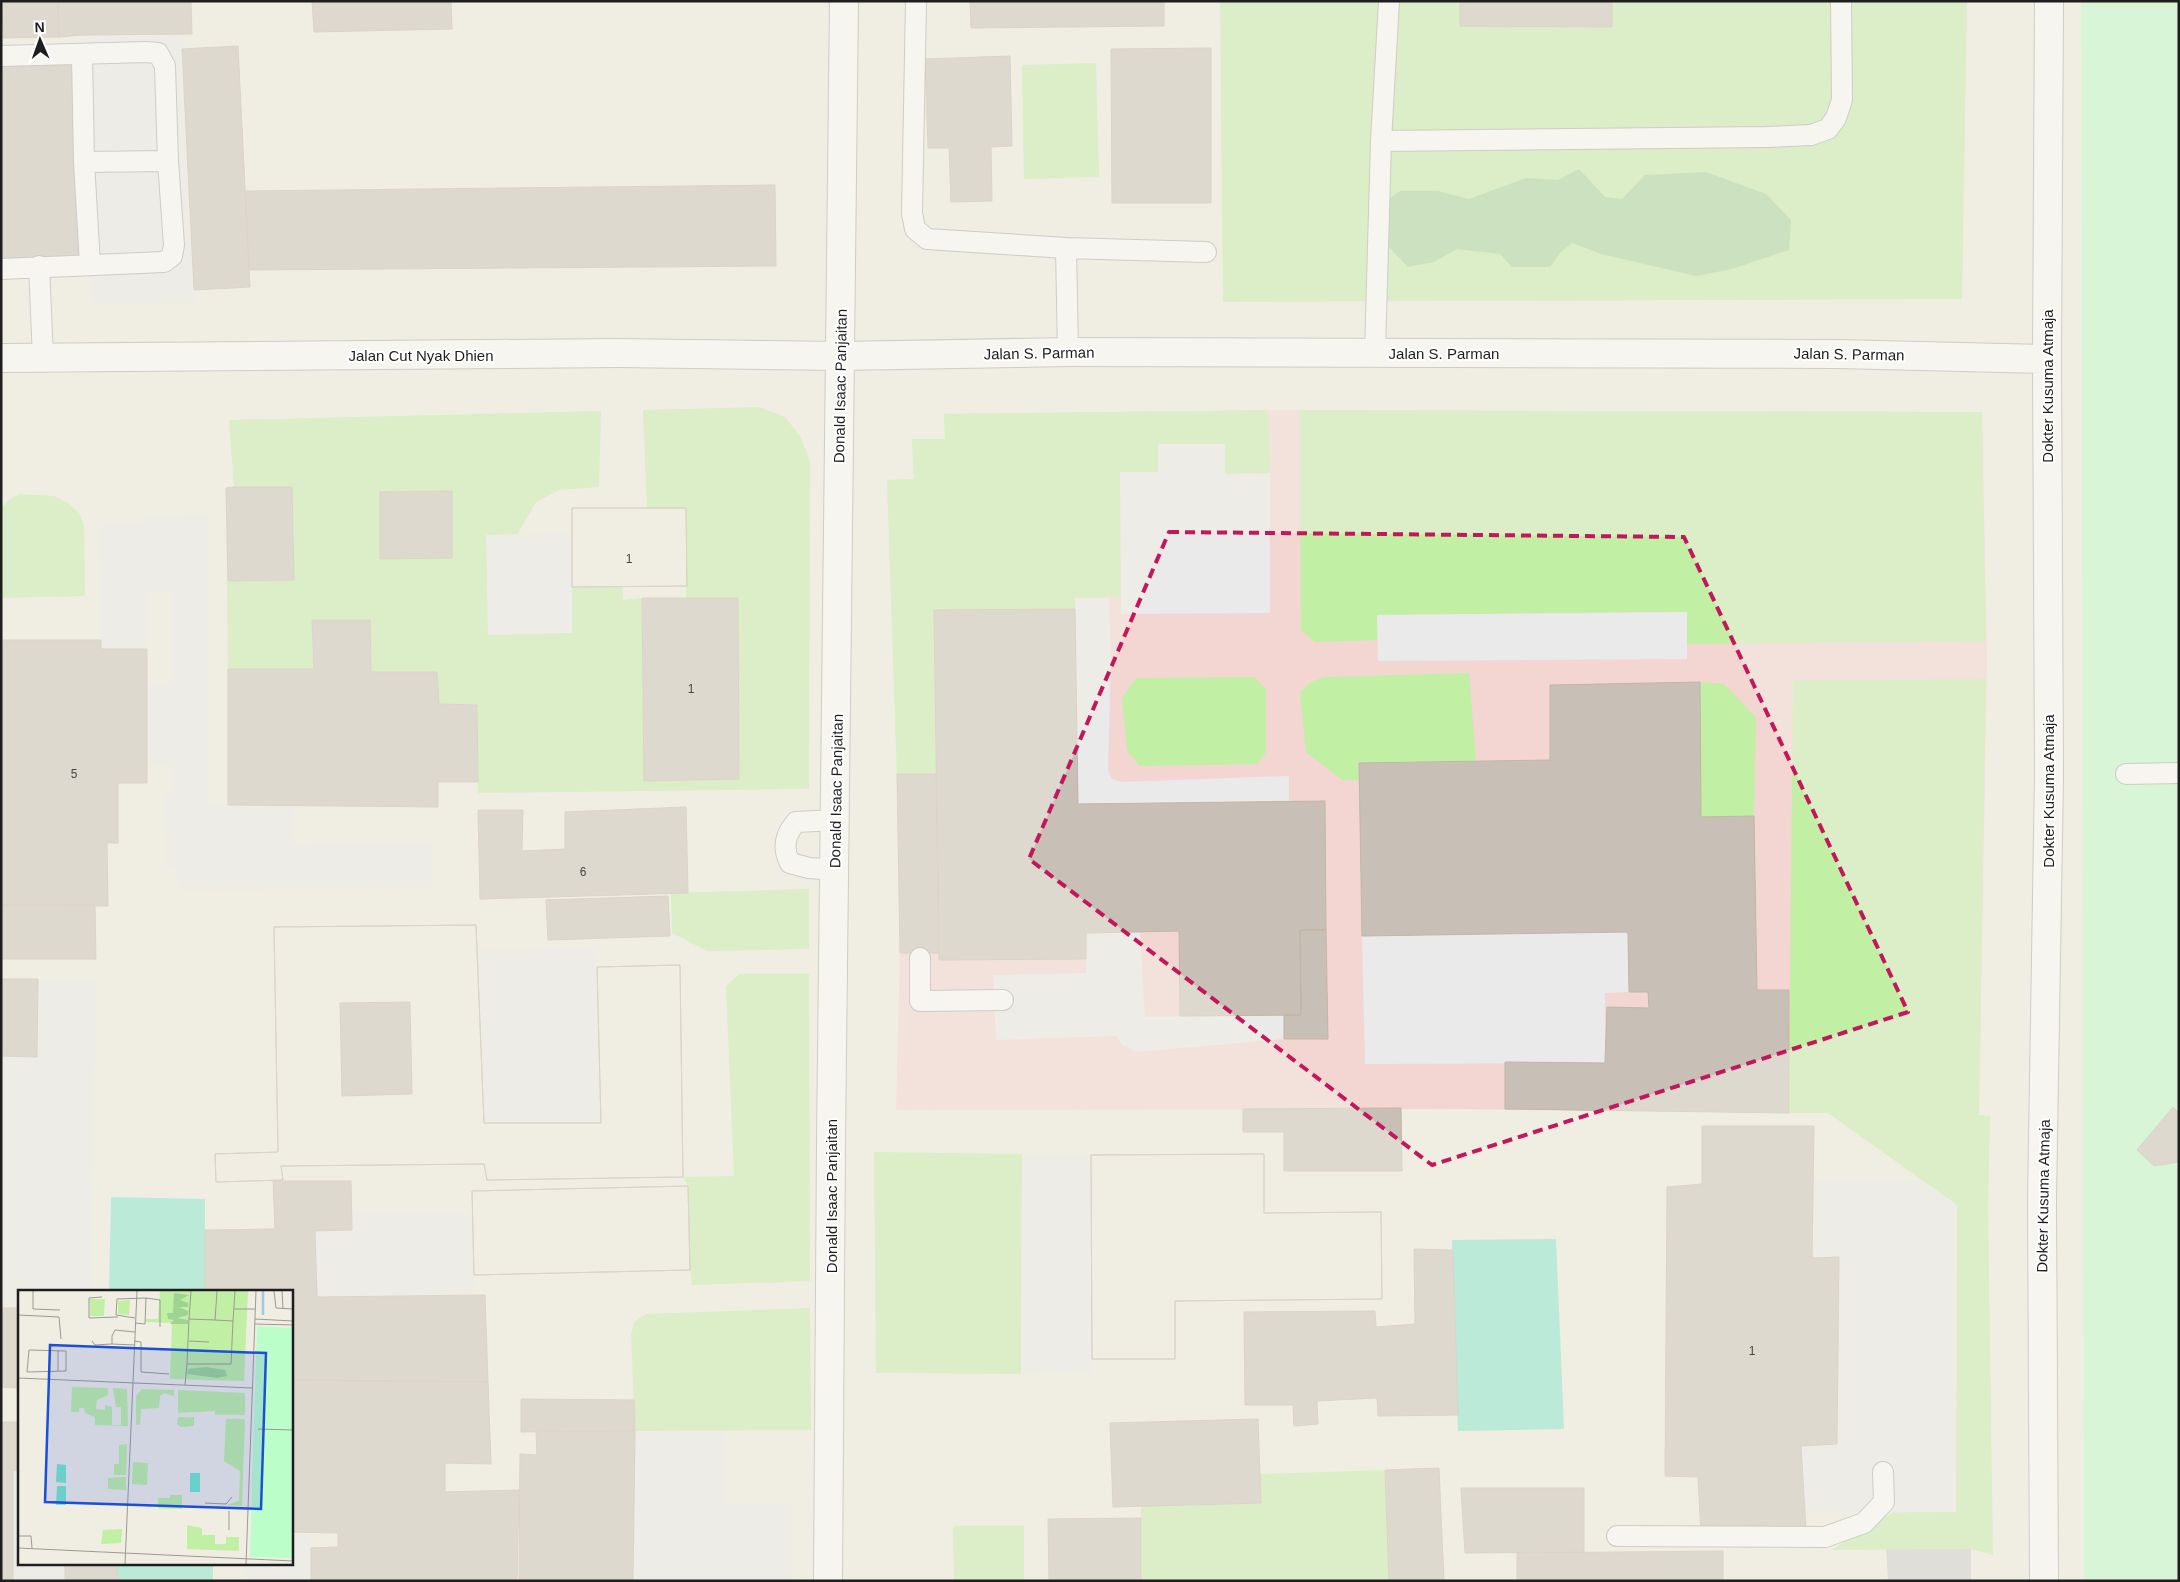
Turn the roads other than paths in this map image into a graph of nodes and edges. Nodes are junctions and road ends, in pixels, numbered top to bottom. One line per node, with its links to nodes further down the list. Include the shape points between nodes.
1 (844, 1): 18 (street, Donald Isaac Panjaitan)
2 (916, 1): 11 (lane, via 912,213 916,229 927,239)
3 (1389, 1): 8 (lane)
4 (1841, 1): 8 (lane, via 1842,100 1828,129 1811,135)
5 (2049, 1): 21 (street, Dokter Kusuma Atmaja)
6 (82, 54): 7 (lane); 9 (lane, via 158,53 165,66); 10 (lane)
7 (1, 56)
8 (1382, 140): 17 (lane)
9 (168, 161): 10 (lane); 13 (lane, via 172,256 164,262)
10 (84, 162): 13 (lane)
11 (1066, 248): 12 (lane); 16 (lane)
12 (1206, 252)
13 (90, 264): 14 (lane)
14 (39, 266): 15 (lane); 20 (lane)
15 (1, 269)
16 (1068, 352): 17 (street, Jalan S. Parman); 18 (street, Jalan S. Parman)
17 (1375, 352): 21 (street, Jalan S. Parman, via 1837,354)
18 (840, 356): 20 (street, Jalan Cut Nyak Dhien, via 618,353); 24 (street, Donald Isaac Panjaitan)
19 (1, 358): 20 (street, Jalan Cut Nyak Dhien)
20 (43, 358)
21 (2047, 359): 31 (street, Dokter Kusuma Atmaja, via 2049,736 2042,1202)
22 (2179, 773): 23 (lane)
23 (2126, 774)
24 (835, 820): 25 (street, Donald Isaac Panjaitan); 25 (lane, via 796,822 788,832 785,854 790,863)
25 (835, 870): 30 (street, Donald Isaac Panjaitan)
26 (920, 958): 27 (lane, via 920,1001)
27 (1003, 1000)
28 (1883, 1472): 29 (lane, via 1884,1502 1864,1523 1825,1537)
29 (1617, 1536)
30 (828, 1581)
31 (2044, 1581)

